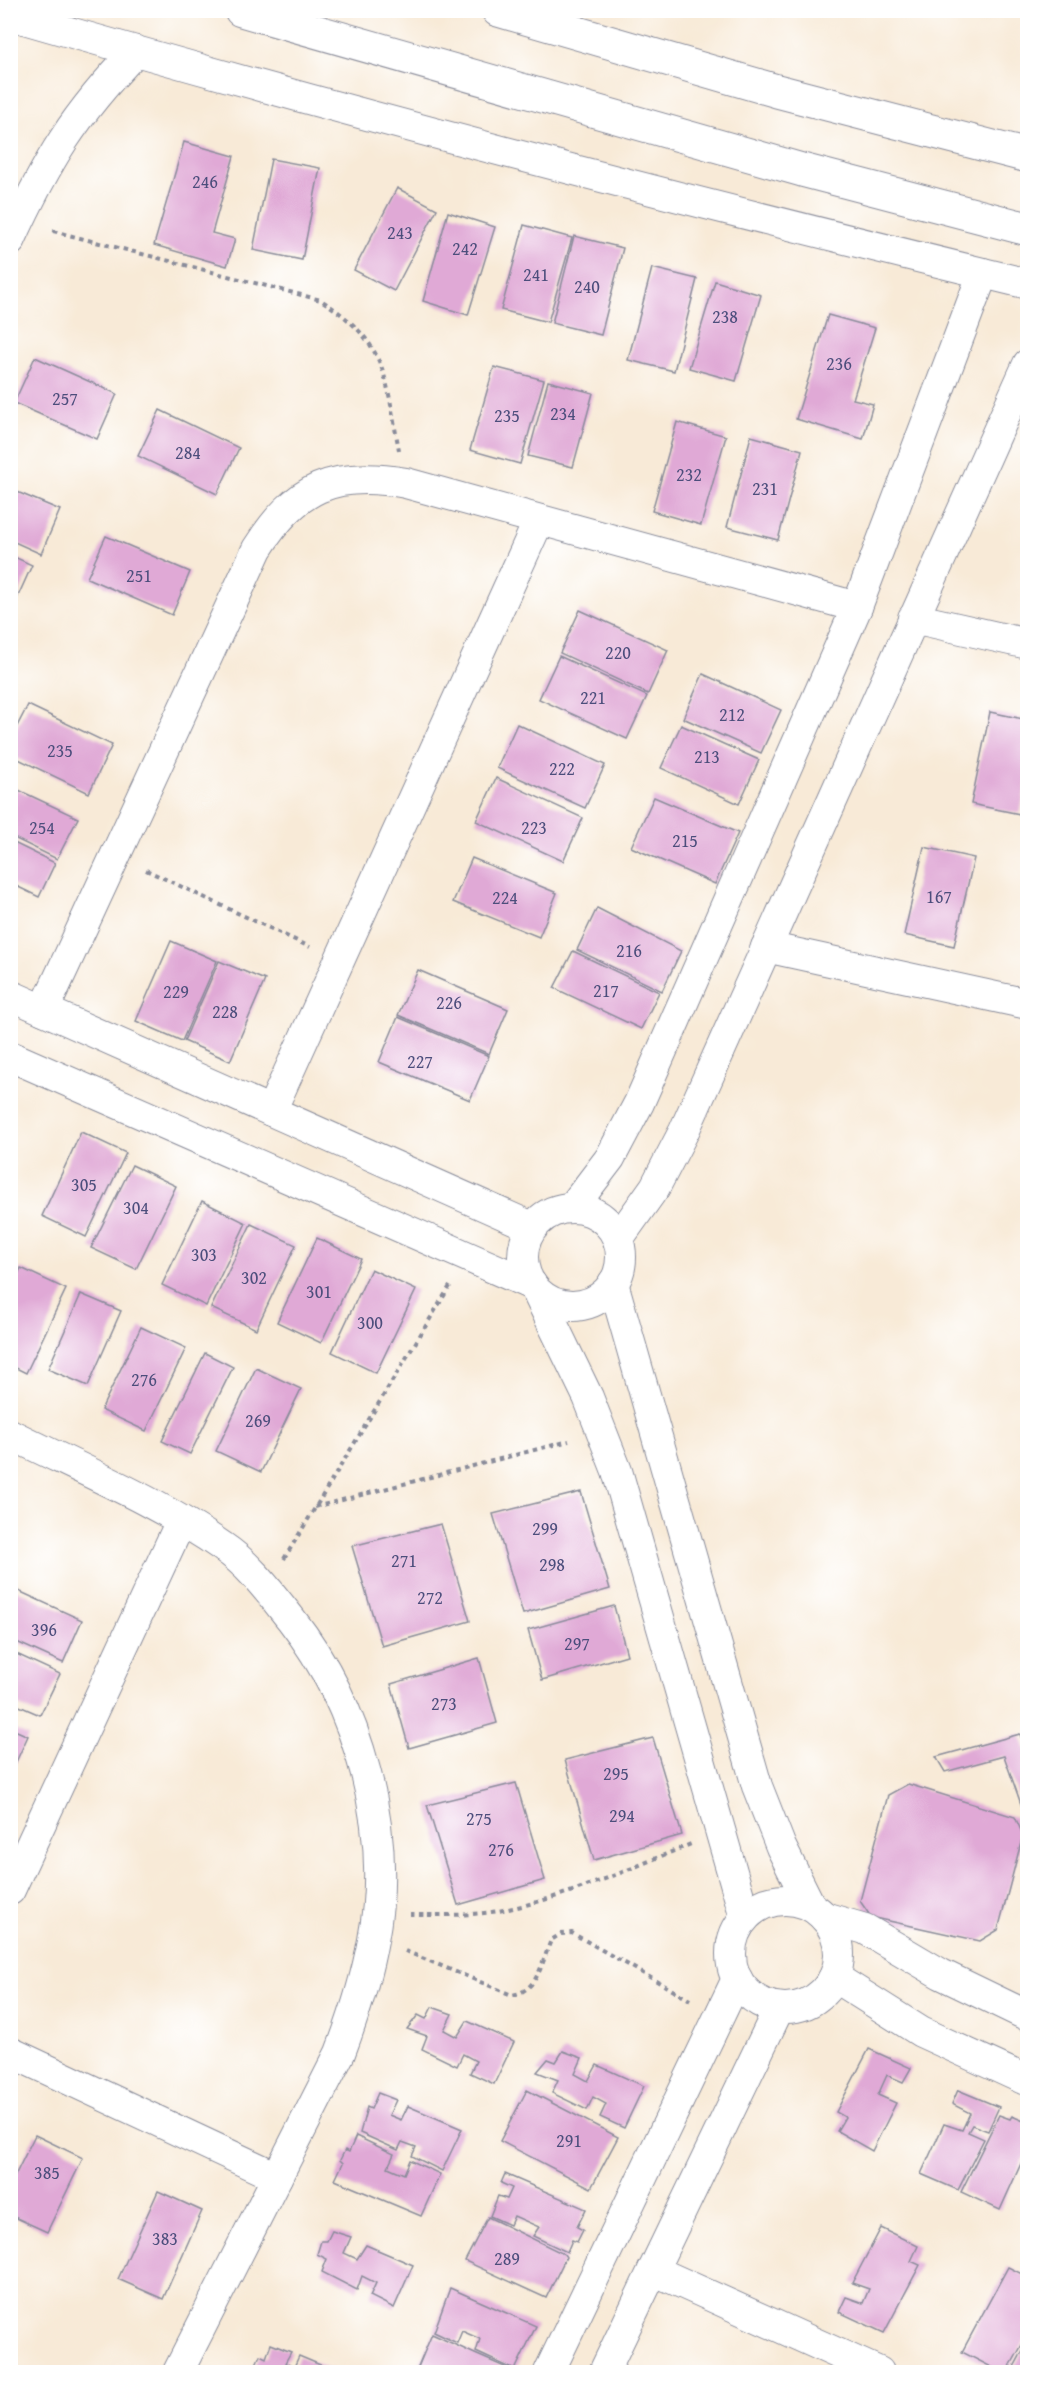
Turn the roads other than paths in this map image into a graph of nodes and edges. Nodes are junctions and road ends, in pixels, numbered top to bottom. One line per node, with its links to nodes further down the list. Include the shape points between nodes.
1 (241, 10): 6 (street, via 790,167)
2 (498, 10): 5 (street, via 777,90)
3 (10, 15): 4 (street)
4 (136, 51): 7 (street, via 74,120 38,179); 8 (street, via 445,138)
5 (1028, 156)
6 (1028, 229)
7 (15, 231)
8 (983, 273): 9 (street); 12 (street)
9 (1028, 284)
10 (1028, 364): 13 (street)
11 (539, 520): 12 (street); 18 (street, via 406,483 370,477 335,481 303,496 276,519 257,549); 20 (street)
12 (856, 607): 21 (street, via 639,1103 610,1158)
13 (913, 618): 14 (street); 15 (street)
14 (1028, 644)
15 (766, 947): 17 (street); 23 (street, via 670,1159)
16 (10, 995): 18 (street)
17 (1028, 1004)
18 (44, 1010): 20 (street)
19 (14, 1066): 25 (street, via 468,1257)
20 (271, 1111): 22 (street)
21 (572, 1208): 22 (street, via 557,1210); 23 (street, via 591,1211 608,1222)
22 (532, 1227): 25 (street, via 522,1256)
23 (618, 1239): 24 (street, via 620,1269)
24 (613, 1283): 25 (street, via 604,1294 579,1305 566,1305); 29 (street, via 757,1786 777,1837)
25 (535, 1290): 30 (street, via 572,1363 617,1471)
26 (10, 1434): 27 (street)
27 (181, 1521): 28 (street); 37 (street, via 225,1548 267,1588 303,1634 334,1685 356,1740 371,1797 378,1856 375,1927 361,1997 340,2053)
28 (10, 1890)
29 (817, 1911): 30 (street, via 793,1900 776,1901); 31 (street, via 837,1939 839,1952); 34 (street, via 865,1929 941,1974)
30 (745, 1917): 32 (street, via 731,1954)
31 (834, 1977): 33 (street, via 825,1991 811,2001); 36 (street, via 921,2032)
32 (737, 1979): 33 (street, via 754,1999); 40 (street)
33 (779, 2008): 38 (street)
34 (1028, 2016)
35 (10, 2052): 37 (street)
36 (1028, 2081)
37 (277, 2177): 39 (street)
38 (652, 2270): 41 (street); 42 (street)
39 (178, 2373)
40 (549, 2373)
41 (604, 2373)
42 (879, 2373)

